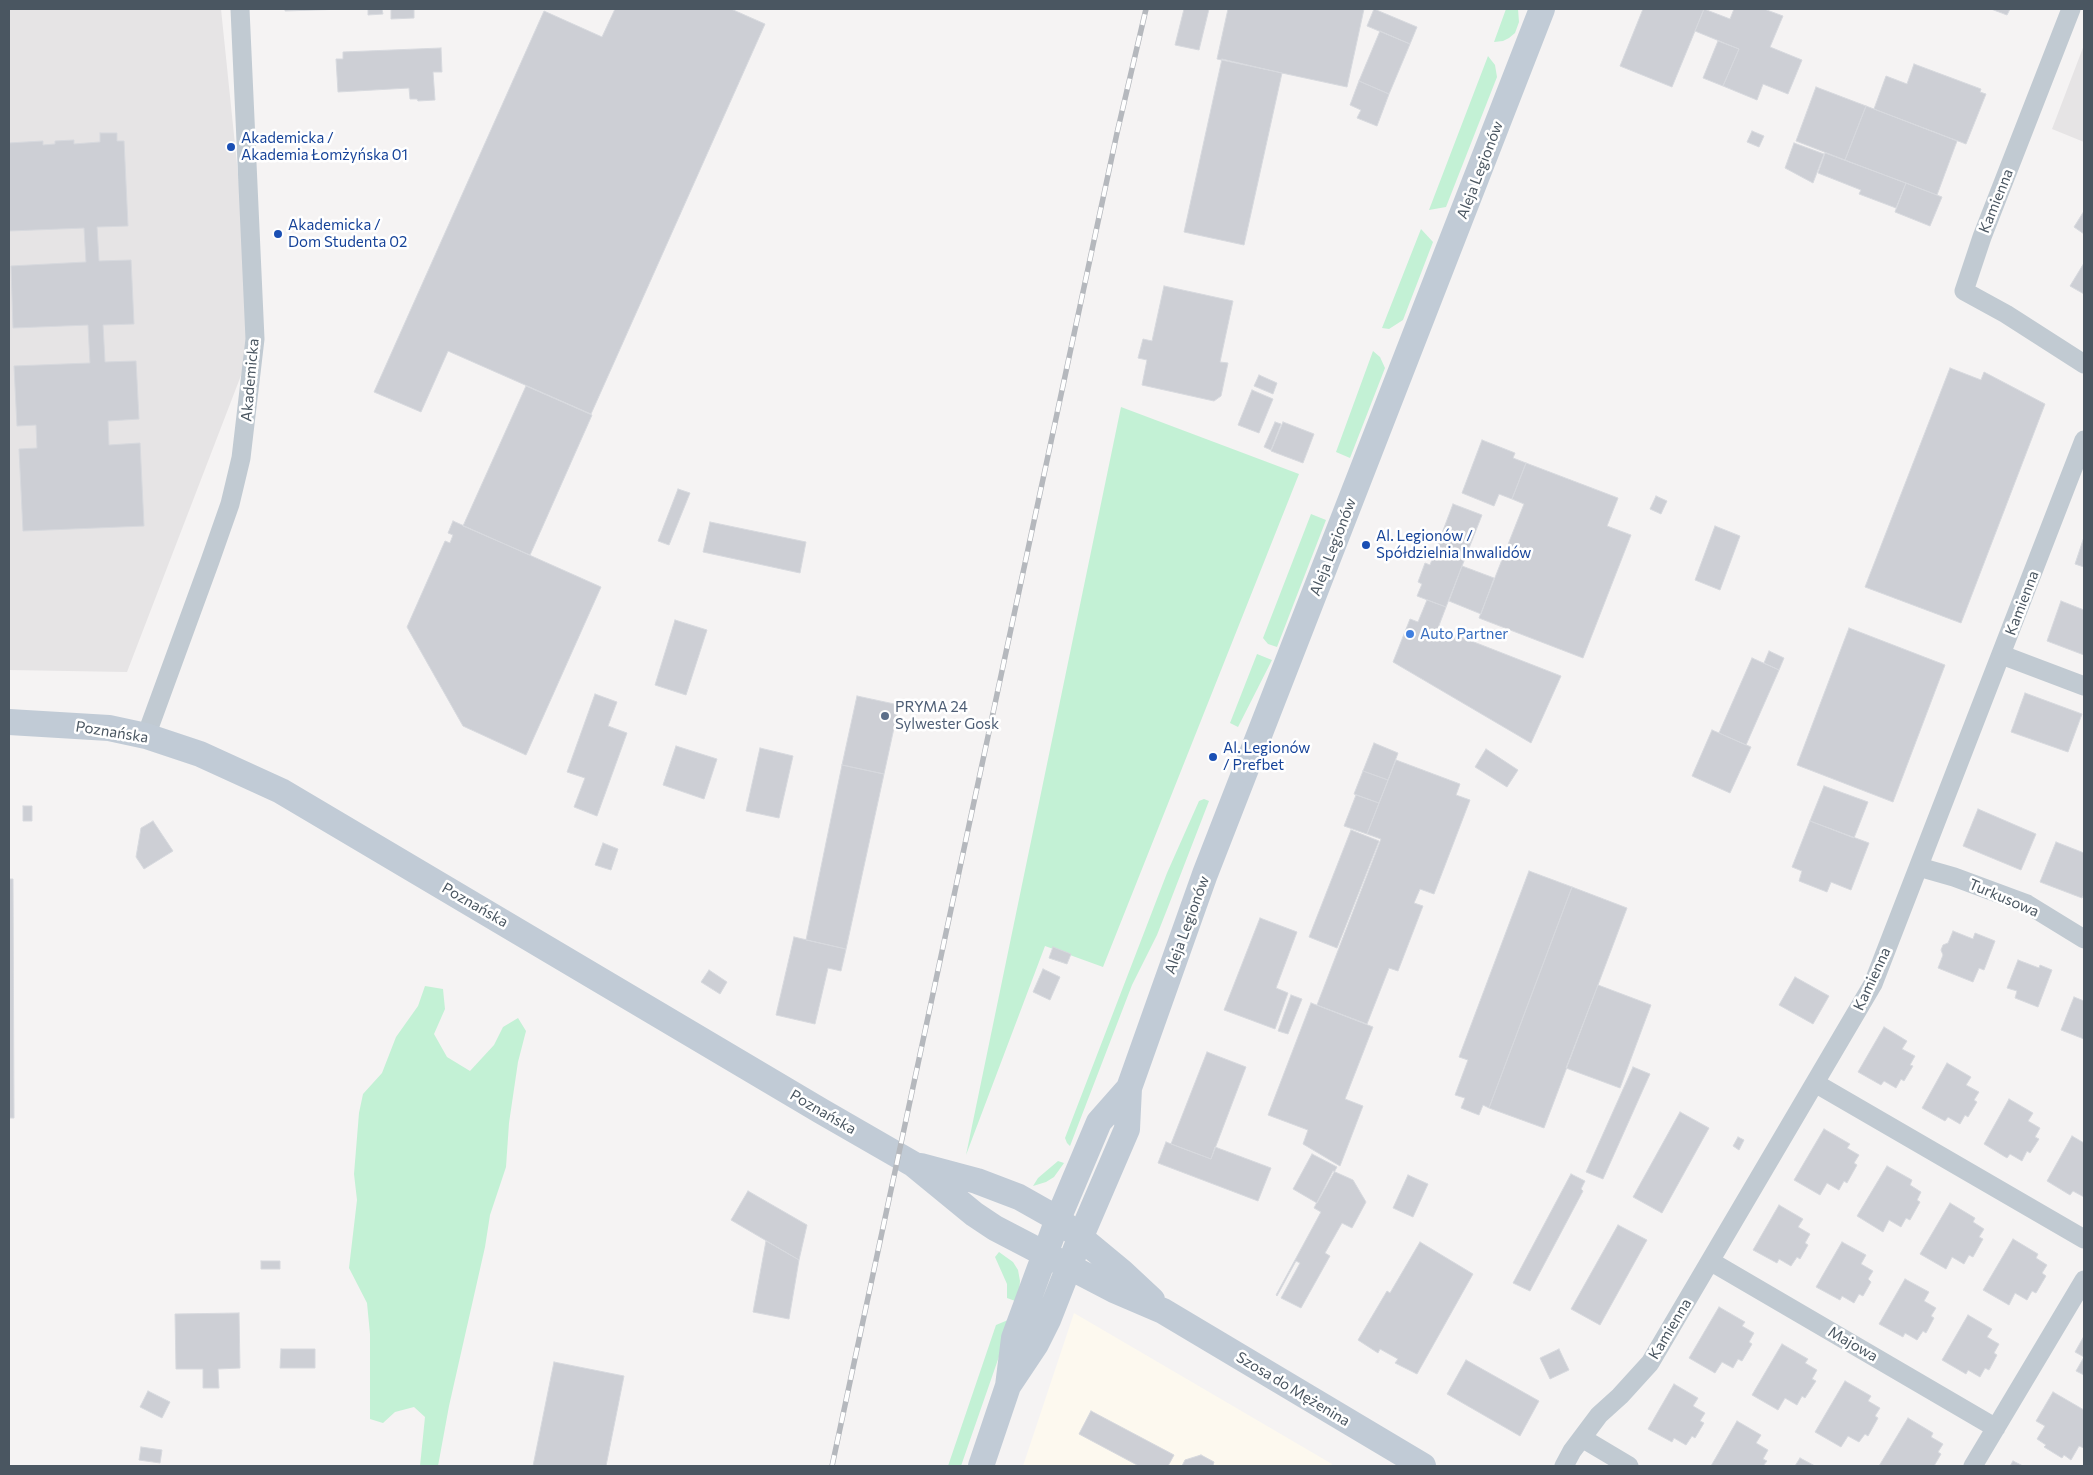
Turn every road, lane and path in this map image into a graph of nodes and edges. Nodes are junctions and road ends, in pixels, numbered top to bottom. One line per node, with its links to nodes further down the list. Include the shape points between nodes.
1 (240, 9): 9 (street, Akademicka, via 255,339 244,440 230,504)
2 (1542, 9): 13 (main road, Aleja Legionów, via 1205,874)
3 (2071, 9): 4 (street, Kamienna, via 1964,291)
4 (2084, 364)
5 (2084, 440): 6 (street, Kamienna)
6 (2002, 654): 7 (street); 10 (street, Kamienna)
7 (2084, 686)
8 (9, 722): 9 (main road, Poznańska, via 109,728)
9 (146, 736): 14 (main road, Poznańska, via 200,754 281,791)
10 (1919, 867): 11 (street, Turkusowa, via 2027,904); 12 (street, Kamienna, via 1873,984)
11 (2084, 939)
12 (1815, 1083): 17 (street); 19 (street, Kamienna)
13 (1129, 1088): 15 (main road, Aleja Legionów, via 1099,1122); 16 (main road, Aleja Legionów, via 1127,1129)
14 (913, 1164): 15 (main road, Poznańska, via 977,1181 1019,1197); 18 (main road, Poznańska, via 974,1214)
15 (1058, 1219): 16 (main road, Szosa do Mężenina); 18 (main road, Aleja Legionów)
16 (1081, 1236): 20 (main road, Aleja Legionów); 22 (main road, Szosa do Mężenina)
17 (2084, 1239)
18 (1046, 1254): 20 (main road, Szosa do Mężenina); 23 (main road, Aleja Legionów, via 1014,1338)
19 (1710, 1261): 24 (street, Majowa); 25 (street, Kamienna, via 1650,1363 1599,1415)
20 (1069, 1265): 22 (main road, Szosa do Mężenina, via 1114,1290); 23 (main road, Aleja Legionów, via 1036,1344)
21 (2084, 1280): 24 (street)
22 (1163, 1311): 27 (main road, Szosa do Mężenina)
23 (1008, 1386): 26 (main road, Aleja Legionów)
24 (1996, 1428): 30 (street)
25 (1582, 1438): 28 (street, Kamienna); 29 (street)
26 (981, 1466)
27 (1423, 1466)
28 (1564, 1466)
29 (1629, 1466)
30 (1973, 1466)

